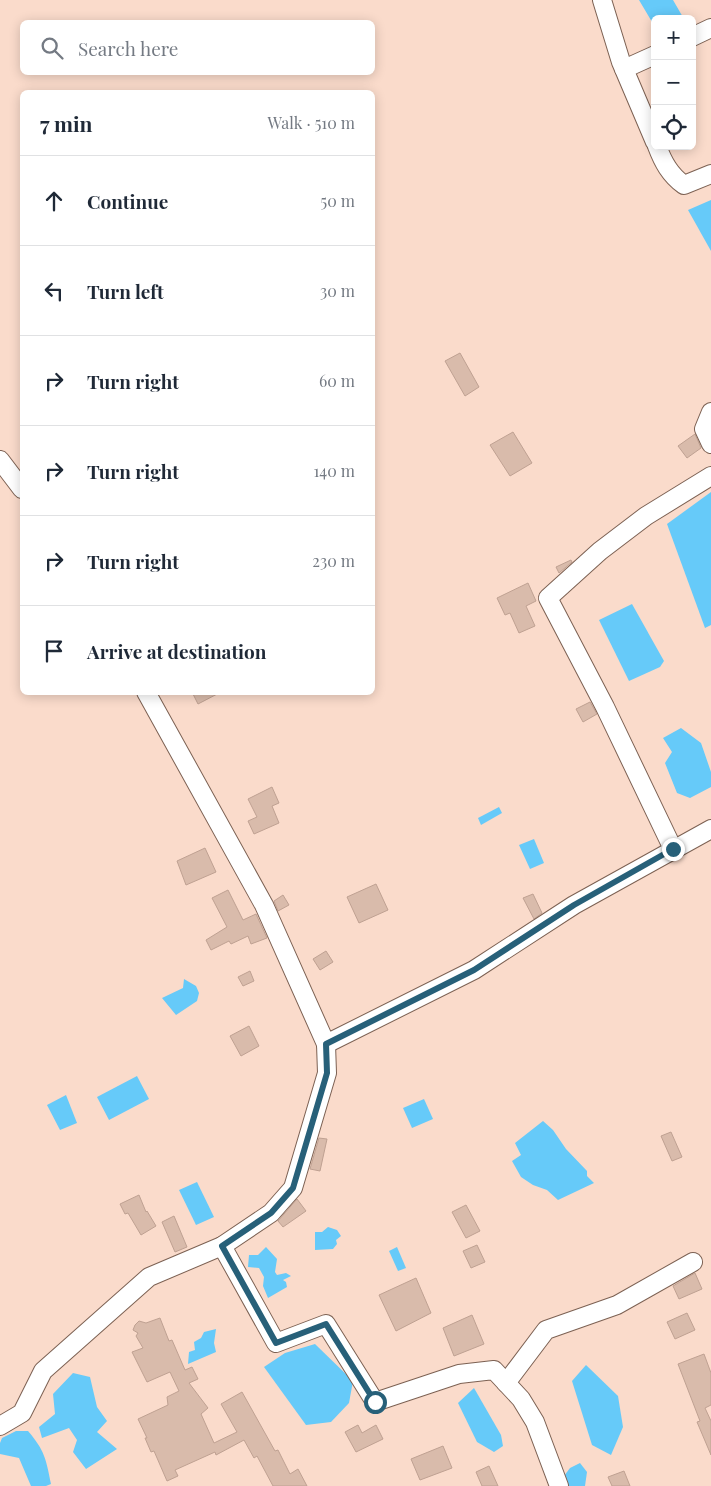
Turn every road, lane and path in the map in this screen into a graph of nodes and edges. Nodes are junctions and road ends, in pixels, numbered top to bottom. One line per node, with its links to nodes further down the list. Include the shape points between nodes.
1 (602, 0): 5 (street)
2 (711, 28): 3 (street)
3 (696, 35)
4 (651, 57): 5 (street)
5 (624, 69): 6 (street)
6 (651, 133)
7 (659, 150): 8 (street, via 665,166 684,185)
8 (711, 174)
9 (711, 412): 10 (street, via 704,429)
10 (711, 444)
11 (0, 460): 13 (street)
12 (711, 476): 16 (street, via 646,516 600,551 548,598)
13 (20, 486)
14 (148, 695): 17 (street, via 264,905)
15 (711, 830): 16 (street)
16 (673, 849): 17 (street, via 574,905 474,970)
17 (326, 1044): 18 (street, via 327,1073 293,1188 271,1213)
18 (222, 1246): 20 (street, via 276,1343 326,1324 375,1402 459,1374 494,1370); 21 (street, via 149,1277 42,1371 22,1413)
19 (693, 1262): 20 (street, via 617,1305 546,1330)
20 (506, 1383): 22 (street, via 535,1422)
21 (0, 1426)
22 (559, 1486)

